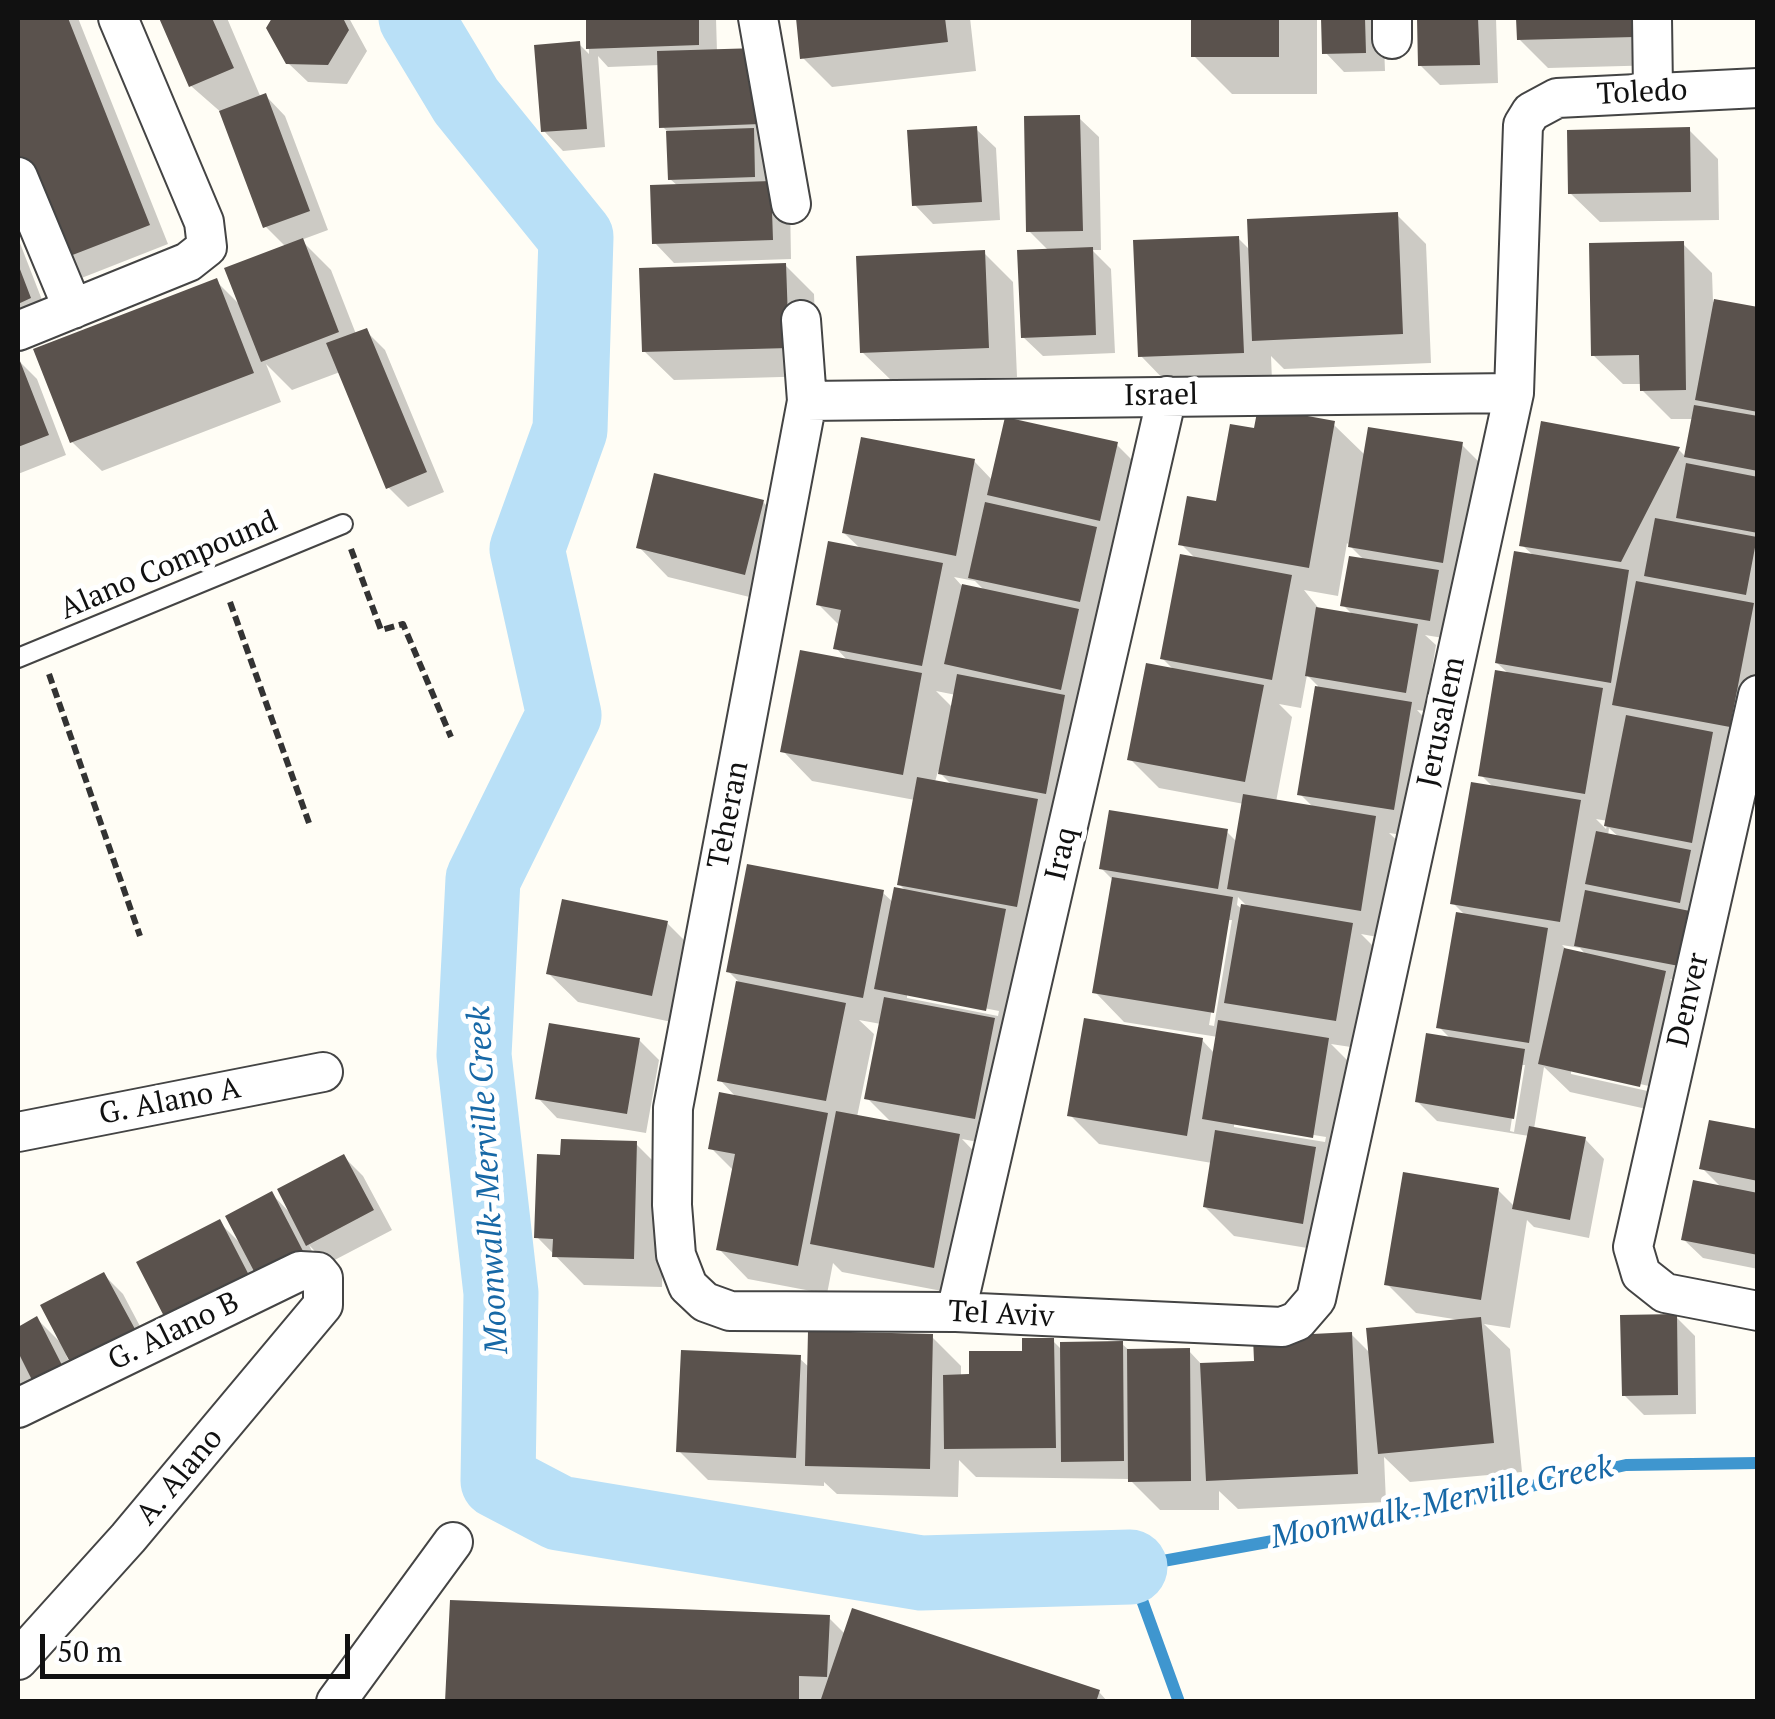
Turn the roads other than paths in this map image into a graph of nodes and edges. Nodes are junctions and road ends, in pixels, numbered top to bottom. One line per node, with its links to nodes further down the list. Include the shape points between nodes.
1 (118, 18): 9 (street, via 204,222 207,247 188,262)
2 (758, 18): 8 (street)
3 (1652, 18): 5 (street)
4 (1758, 88): 5 (street, Toledo)
5 (1652, 90): 6 (street, Toledo, via 1557,98)
6 (1530, 112): 12 (street, Jerusalem, via 1520,141)
7 (18, 176): 9 (street)
8 (791, 204)
9 (73, 309): 11 (street)
10 (800, 320): 14 (street, Teheran)
11 (18, 331)
12 (1514, 394): 13 (street, Israel); 24 (street, Jerusalem, via 1316,1299)
13 (1167, 396): 14 (street, Israel); 23 (street, Iraq)
14 (807, 401): 21 (street, Teheran, via 673,1108 676,1255 688,1286)
15 (343, 524): 16 (lane, Alano Compound)
16 (18, 658)
17 (1758, 695): 22 (street, Denver, via 1633,1246 1641,1274 1666,1293)
18 (323, 1072): 19 (street, G. Alano A)
19 (18, 1132)
20 (325, 1284): 25 (street, G. Alano B, via 318,1272 300,1271); 27 (street, A. Alano, via 323,1305)
21 (704, 1302): 23 (street, Tel Aviv, via 730,1311)
22 (1758, 1311)
23 (956, 1312): 24 (street, Tel Aviv, via 1265,1328)
24 (1297, 1321)
25 (18, 1408)
26 (453, 1542): 28 (street)
27 (18, 1660)
28 (336, 1702)

